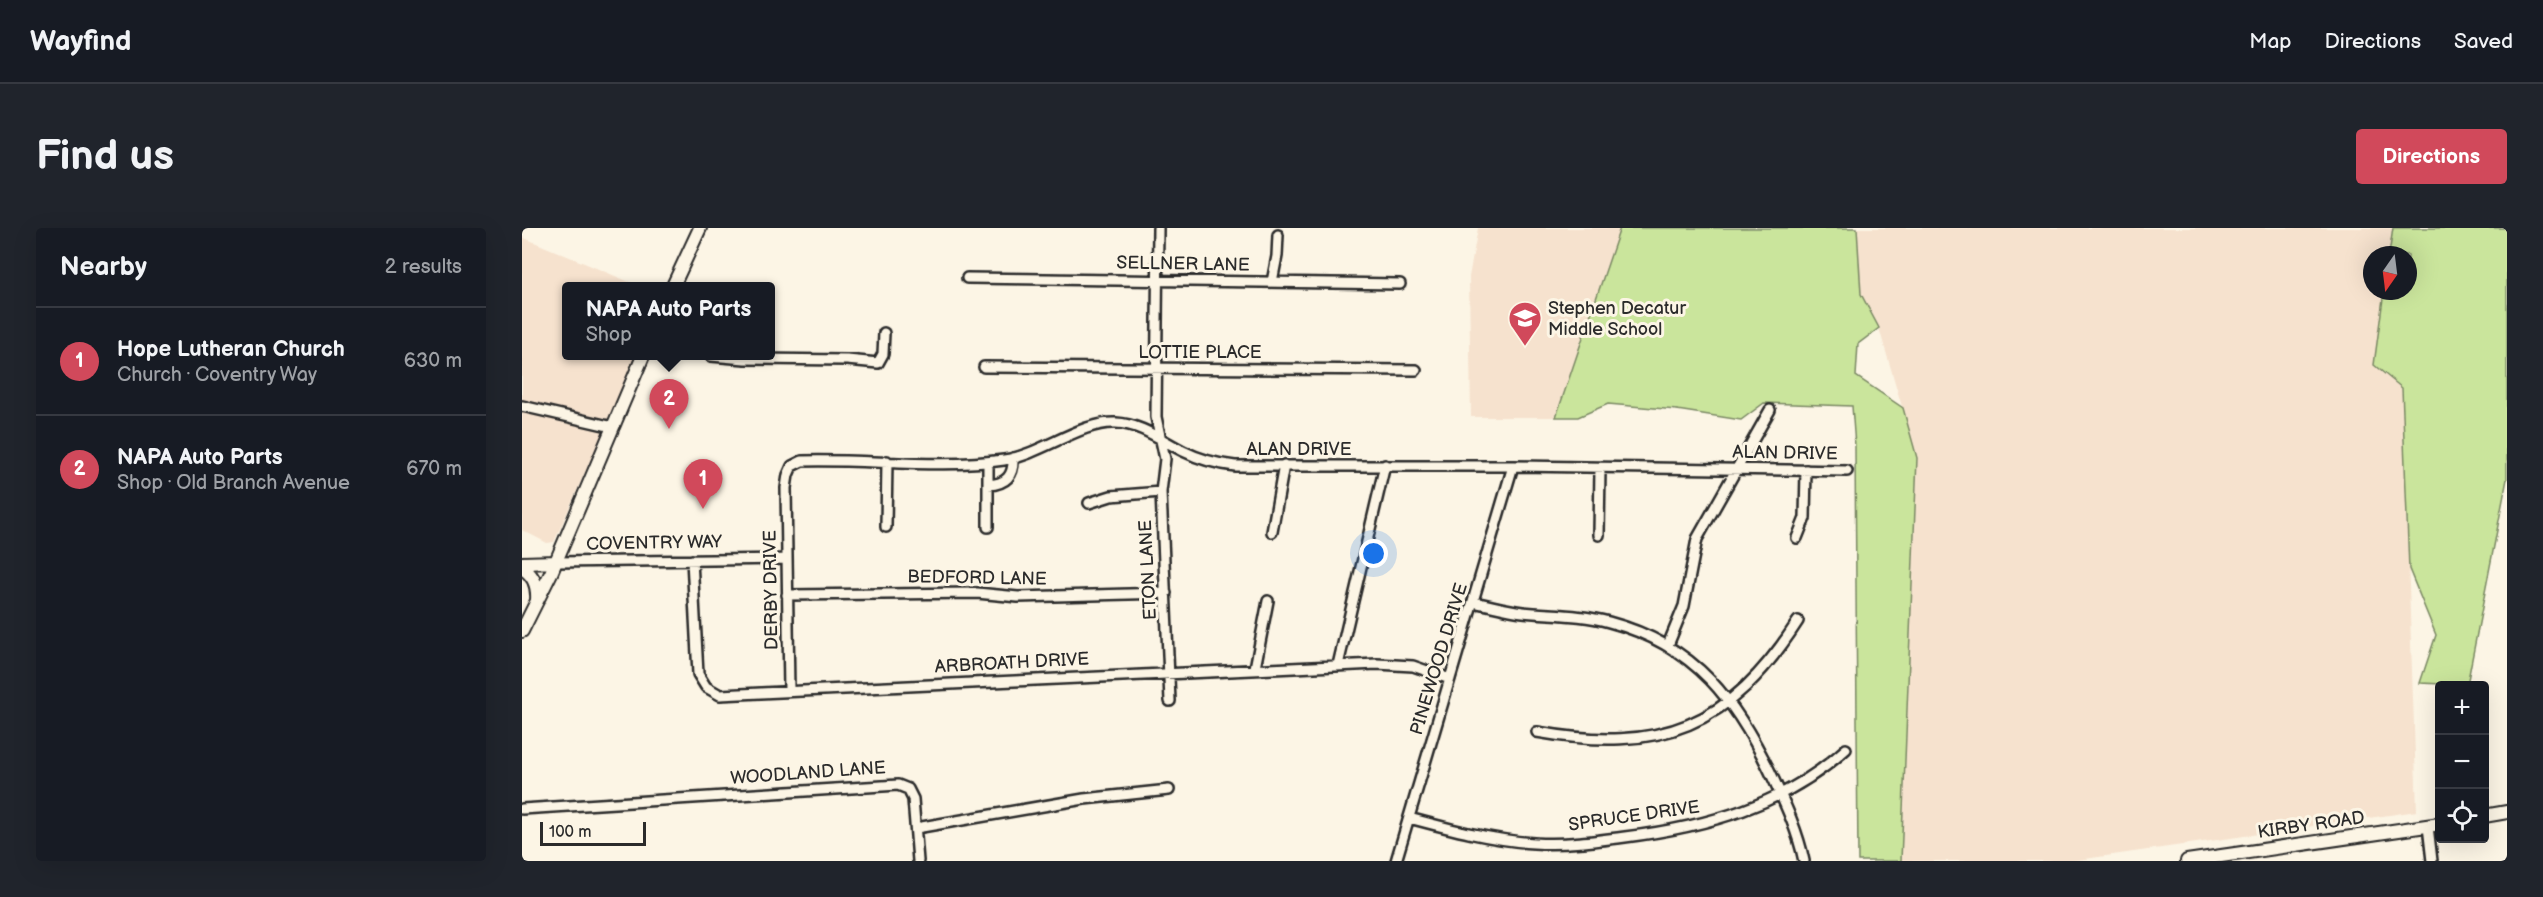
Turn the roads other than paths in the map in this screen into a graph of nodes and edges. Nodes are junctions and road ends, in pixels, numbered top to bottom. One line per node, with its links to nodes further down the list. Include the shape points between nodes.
1 (700, 228): 6 (main road)
2 (1158, 228): 5 (street, ETON LANE)
3 (1278, 235): 7 (street)
4 (967, 278): 5 (street, SELLNER LANE)
5 (1158, 281): 7 (street, SELLNER LANE); 13 (street, ETON LANE)
6 (675, 282)
7 (1272, 282): 8 (street, SELLNER LANE)
8 (1400, 284)
9 (884, 333): 10 (street, via 878,363)
10 (775, 359)
11 (642, 360): 17 (main road)
12 (984, 367): 13 (street, LOTTIE PLACE)
13 (1156, 368): 14 (street, LOTTIE PLACE); 18 (street, ETON LANE)
14 (1416, 370)
15 (522, 406): 17 (street)
16 (1770, 410): 26 (street)
17 (614, 427): 40 (main road)
18 (1159, 438): 19 (street, ALAN DRIVE, via 1140,428 1110,423); 22 (street, ALAN DRIVE, via 1218,464); 31 (street, ETON LANE, via 1165,459)
19 (1014, 458): 21 (street, ALAN DRIVE); 29 (street, via 1010,477)
20 (886, 461): 21 (street, ALAN DRIVE); 30 (street, ALAN DRIVE, via 798,462 790,469); 33 (street)
21 (988, 462): 29 (street)
22 (1284, 465): 23 (street, ALAN DRIVE); 35 (street)
23 (1385, 465): 24 (street, ALAN DRIVE); 51 (street)
24 (1513, 466): 25 (street, ALAN DRIVE); 46 (street, PINEWOOD DRIVE)
25 (1600, 468): 26 (street, ALAN DRIVE); 36 (street)
26 (1737, 469): 27 (street, ALAN DRIVE); 50 (street, via 1695,543 1684,606)
27 (1806, 470): 28 (street, ALAN DRIVE); 37 (street, via 1805,518)
28 (1847, 471)
29 (988, 486): 34 (street)
30 (786, 488): 39 (street, DERBY DRIVE)
31 (1161, 492): 32 (street, via 1111,496); 43 (street, ETON LANE)
32 (1089, 503)
33 (886, 527)
34 (988, 527)
35 (1272, 532)
36 (1599, 535)
37 (1797, 538)
38 (692, 560): 39 (street, COVENTRY WAY); 40 (street, COVENTRY WAY); 55 (street, ARBROATH DRIVE, via 701,681 720,695)
39 (786, 560): 44 (street, DERBY DRIVE)
40 (556, 562): 41 (main road, COVENTRY WAY); 47 (main road)
41 (522, 563)
42 (522, 568): 47 (main road, via 536,583)
43 (1166, 593): 44 (street, BEDFORD LANE, via 1018,597 977,593); 53 (street, ETON LANE)
44 (787, 595): 55 (street, DERBY DRIVE)
45 (1268, 601): 52 (street)
46 (1473, 602): 50 (street, via 1594,618 1631,628); 54 (street, PINEWOOD DRIVE)
47 (536, 604): 49 (main road)
48 (1798, 621): 56 (street, via 1769,663)
49 (522, 631)
50 (1668, 645): 56 (street)
51 (1338, 665): 52 (street, ARBROATH DRIVE); 54 (street, ARBROATH DRIVE, via 1405,664)
52 (1255, 668): 53 (street, ARBROATH DRIVE)
53 (1169, 672): 55 (street, ARBROATH DRIVE); 57 (street, ETON LANE)
54 (1450, 678): 65 (street, PINEWOOD DRIVE)
55 (789, 690)
56 (1729, 700): 58 (street, via 1694,724 1658,735 1608,739); 61 (street, via 1752,735)
57 (1170, 701)
58 (1537, 732)
59 (1846, 749): 61 (street, SPRUCE DRIVE, via 1818,773)
60 (1169, 790): 67 (street, via 1074,800)
61 (1781, 794): 65 (street, SPRUCE DRIVE, via 1700,824 1577,843 1504,840); 70 (street)
62 (522, 809): 67 (street, WOODLAND LANE, via 898,785 911,792)
63 (2507, 812): 64 (main road)
64 (2489, 815)
65 (1409, 818): 69 (street, PINEWOOD DRIVE)
66 (2434, 825): 71 (main road, KIRBY ROAD); 72 (street)
67 (916, 828): 68 (street)
68 (918, 861)
69 (1396, 861)
70 (1804, 861)
71 (2187, 861)
72 (2432, 861)

